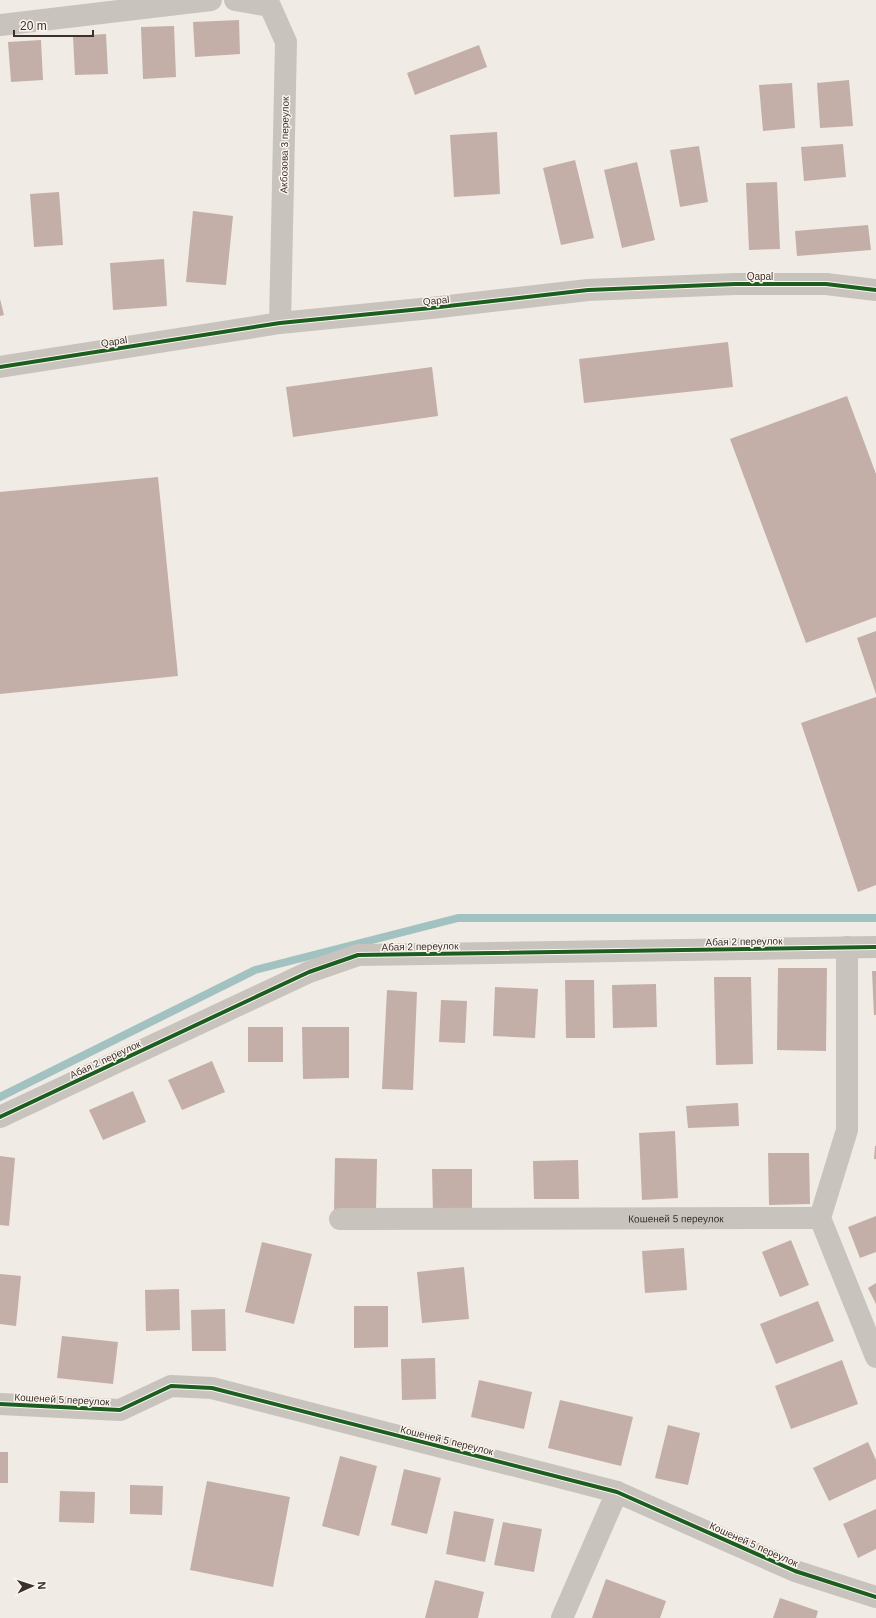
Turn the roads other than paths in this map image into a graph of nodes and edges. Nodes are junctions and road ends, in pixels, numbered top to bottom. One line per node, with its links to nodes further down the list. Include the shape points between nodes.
1 (211, 0): 3 (street)
2 (235, 0): 5 (street, Акбозова 3 переулок, via 270,6 286,42)
3 (0, 25)
4 (876, 290): 5 (street, Qapal, via 826,284 742,284 588,290)
5 (280, 323): 6 (street, Qapal)
6 (0, 367)
7 (847, 947): 8 (street, Абая 2 переулок); 9 (street, Абая 2 переулок, via 358,955 309,972); 10 (street, via 847,1130)
8 (876, 947)
9 (0, 1117)
10 (820, 1218): 11 (street, Кошеней 5 переулок); 12 (street)
11 (340, 1219)
12 (876, 1357)
13 (0, 1404): 14 (street, Кошеней 5 переулок, via 120,1410 171,1386 212,1388)
14 (617, 1492): 15 (street, Кошеней 5 переулок, via 795,1571); 16 (street)
15 (876, 1597)
16 (562, 1618)

